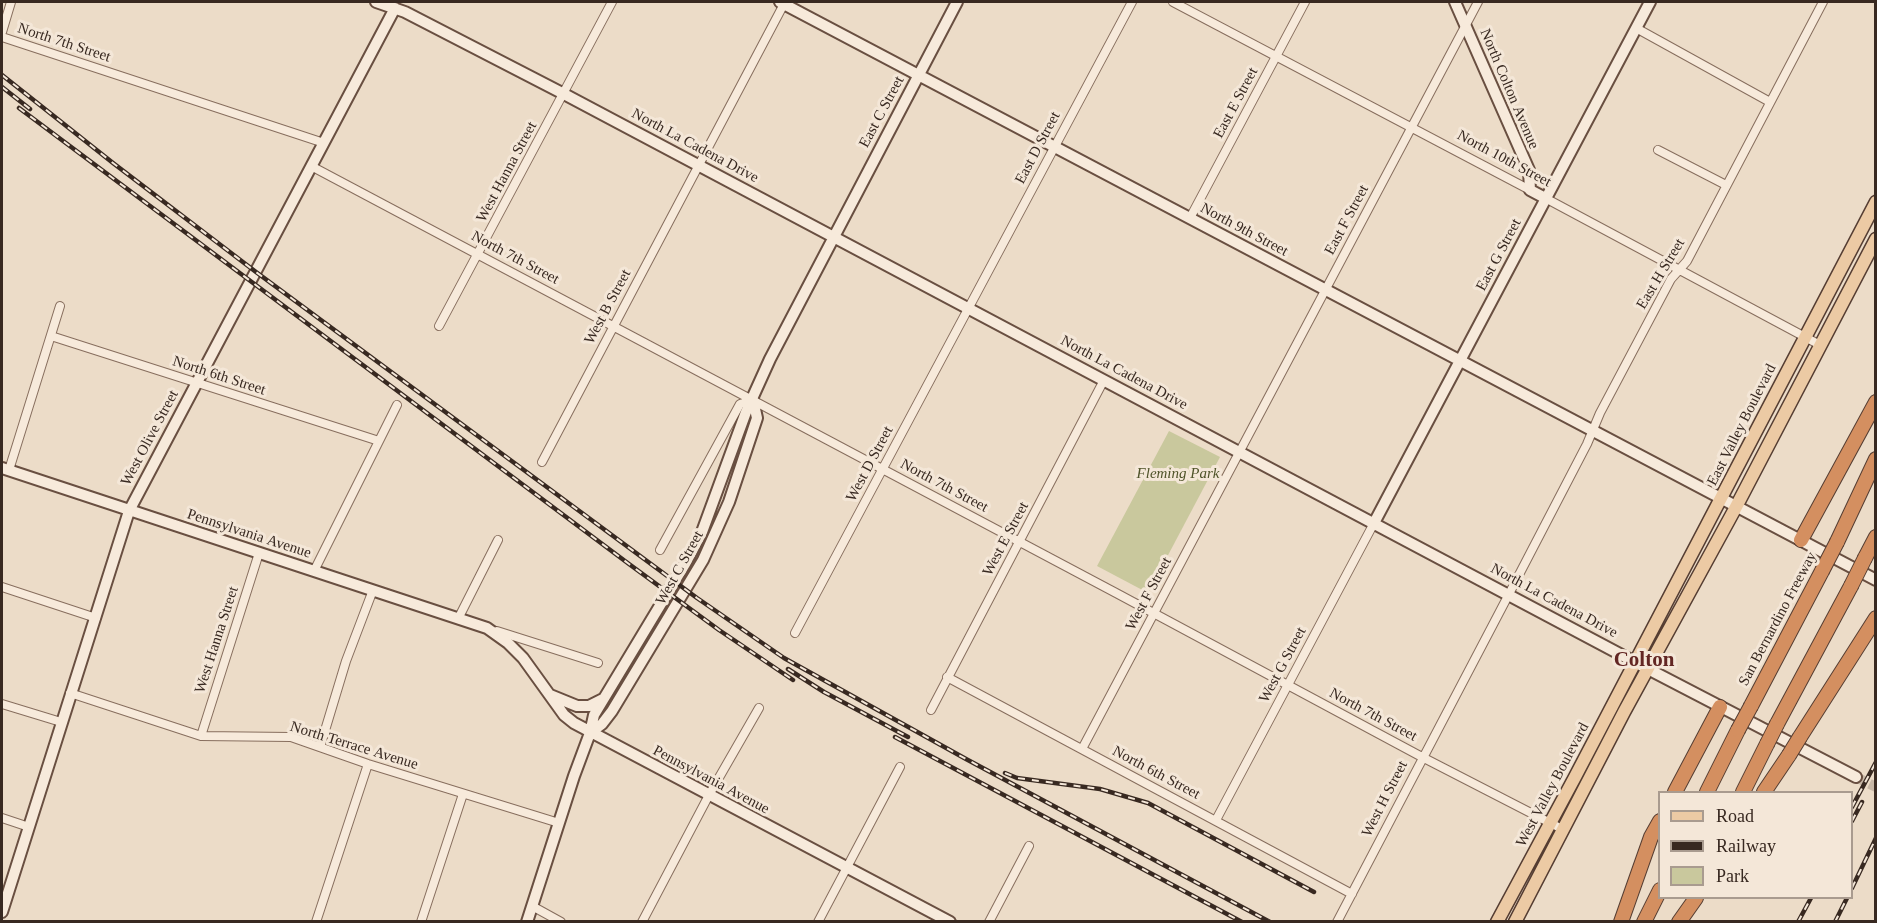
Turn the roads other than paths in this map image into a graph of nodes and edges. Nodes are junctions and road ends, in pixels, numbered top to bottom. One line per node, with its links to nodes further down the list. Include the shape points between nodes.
1 (11, 2): 16 (street)
2 (376, 2): 13 (street, North La Cadena Drive)
3 (612, 2): 20 (street, West Hanna Street)
4 (783, 2): 19 (street, North 9th Street); 26 (street, West B Street)
5 (957, 2): 19 (street, East C Street)
6 (1132, 2): 24 (street, East D Street)
7 (1173, 2): 18 (street, North 10th Street)
8 (1305, 2): 18 (street, East E Street)
9 (1455, 2): 14 (street, North Colton Avenue)
10 (1478, 2): 14 (street, East F Street)
11 (1650, 2): 15 (street, East G Street)
12 (1823, 2): 21 (street, East H Street)
13 (396, 4): 20 (street, North La Cadena Drive); 23 (street, West Olive Street)
14 (1465, 25): 22 (street, East F Street); 29 (street, North Colton Avenue, via 1528,170)
15 (1636, 28): 21 (street); 30 (street, East G Street)
16 (2, 32)
17 (2, 37): 23 (street, North 7th Street)
18 (1276, 56): 22 (street, North 10th Street); 32 (street, East E Street)
19 (919, 75): 24 (street, North 9th Street); 33 (street, East C Street)
20 (564, 94): 26 (street, North La Cadena Drive); 35 (street, West Hanna Street)
21 (1770, 102): 28 (street, East H Street)
22 (1411, 127): 29 (street, North 10th Street); 37 (street, East F Street)
23 (324, 142): 27 (street, West Olive Street)
24 (1054, 146): 32 (street, North 9th Street); 39 (street, East D Street)
25 (1658, 150): 28 (street)
26 (699, 165): 33 (street, North La Cadena Drive); 41 (street, West B Street)
27 (311, 166): 35 (street, North 7th Street); 47 (street, West Olive Street)
28 (1726, 185): 36 (street, East H Street)
29 (1530, 190): 30 (street, North 10th Street)
30 (1547, 199): 36 (street, North 10th Street); 45 (street, East G Street)
31 (1875, 202): 43 (main road, East Valley Boulevard)
32 (1190, 218): 37 (street, North 9th Street)
33 (834, 237): 39 (street, North La Cadena Drive); 48 (street, West C Street)
34 (1875, 239): 44 (main road)
35 (478, 254): 40 (street, West Hanna Street); 41 (street, North 7th Street)
36 (1680, 269): 43 (street, North 10th Street); 51 (street, East H Street, via 1606,400)
37 (1326, 290): 45 (street, North 9th Street); 53 (street, East F Street)
38 (60, 306): 42 (street)
39 (969, 308): 46 (street, North La Cadena Drive); 57 (street, West D Street)
40 (439, 326)
41 (614, 326): 48 (street, North 7th Street); 55 (street, West B Street)
42 (51, 336): 47 (street, North 6th Street); 56 (street)
43 (1804, 336): 44 (street, North 10th Street); 58 (main road, East Valley Boulevard)
44 (1820, 345): 59 (main road)
45 (1460, 361): 51 (street, North 9th Street); 61 (street, East G Street)
46 (1104, 380): 53 (street, North La Cadena Drive); 65 (street, West E Street)
47 (197, 383): 52 (street, North 6th Street); 60 (street, West Olive Street)
48 (753, 400): 57 (street, North 7th Street); 66 (street, via 740,404); 86 (street, West C Street, via 702,532); 92 (street, West C Street, via 757,418 729,502 704,560 612,711)
49 (1875, 402): 64 (highway)
50 (397, 405): 52 (street)
51 (1593, 431): 58 (street, North 9th Street); 72 (street, East H Street)
52 (379, 441): 68 (street)
53 (1239, 451): 61 (street, North La Cadena Drive); 73 (street, West F Street)
54 (1875, 459): 101 (highway, San Bernardino Freeway, bridge, via 1837,542)
55 (542, 462)
56 (5, 469): 60 (street, Pennsylvania Avenue)
57 (883, 469): 65 (street, North 7th Street); 78 (street, West D Street)
58 (1721, 499): 59 (street, North 9th Street); 79 (main road, East Valley Boulevard)
59 (1736, 507): 64 (street, North 9th Street); 81 (main road)
60 (129, 511): 67 (street, Pennsylvania Avenue); 74 (street, West Olive Street)
61 (1374, 523): 72 (street, North La Cadena Drive); 83 (street, West G Street)
62 (1875, 537): 102 (highway, bridge)
63 (498, 540): 76 (street)
64 (1801, 540): 69 (street, North 9th Street)
65 (1020, 542): 73 (street, North 7th Street); 82 (street, West E Street)
66 (660, 550)
67 (259, 553): 68 (street, Pennsylvania Avenue); 93 (street, West Hanna Street)
68 (314, 571): 71 (street, Pennsylvania Avenue)
69 (1875, 580)
70 (2, 587): 74 (street)
71 (373, 590): 76 (street, Pennsylvania Avenue); 94 (street)
72 (1509, 594): 79 (street, North La Cadena Drive); 96 (street, West H Street)
73 (1154, 613): 83 (street, North 7th Street); 95 (street, West F Street)
74 (96, 618): 84 (street, West Olive Street)
75 (1875, 618): 103 (highway, bridge)
76 (458, 619): 77 (street, Pennsylvania Avenue)
77 (487, 628): 80 (street, Pennsylvania Avenue); 85 (street, Pennsylvania Avenue, via 523,658)
78 (795, 633)
79 (1634, 661): 81 (street, North La Cadena Drive); 110 (main road, West Valley Boulevard)
80 (598, 663)
81 (1648, 669): 88 (street, North La Cadena Drive); 112 (main road, West Valley Boulevard)
82 (947, 677): 90 (street, West E Street); 95 (street, North 6th Street)
83 (1288, 686): 96 (street, North 7th Street); 107 (street, West G Street)
84 (70, 693): 91 (street, West Olive Street); 93 (street, North Terrace Avenue)
85 (550, 695): 86 (street, via 577,706 589,706); 92 (street, Pennsylvania Avenue, via 564,715)
86 (604, 699): 92 (street, West C Street, via 594,715)
87 (2, 704): 91 (street)
88 (1720, 707): 99 (street, North La Cadena Drive); 100 (highway)
89 (759, 708): 105 (street)
90 (931, 710)
91 (61, 722): 111 (street, West Olive Street)
92 (591, 733): 105 (street, Pennsylvania Avenue); 108 (street, West C Street)
93 (201, 736): 94 (street, North Terrace Avenue, via 291,737)
94 (320, 747): 97 (street, North Terrace Avenue)
95 (1082, 749): 107 (street, North 6th Street)
96 (1422, 757): 110 (street, North 7th Street); 116 (street, West H Street)
97 (368, 764): 104 (street, North Terrace Avenue); 121 (street)
98 (900, 767): 114 (street)
99 (1856, 777)
100 (1675, 791)
101 (1708, 791)
102 (1744, 791)
103 (1765, 791)
104 (463, 794): 108 (street, North Terrace Avenue); 122 (street)
105 (709, 795): 114 (street, Pennsylvania Avenue); 125 (street)
106 (2, 818): 111 (street)
107 (1216, 820): 116 (street, North 6th Street)
108 (559, 823): 119 (street, West C Street)
109 (1658, 823): 132 (highway)
110 (1550, 824): 112 (street, North 7th Street); 130 (main road, West Valley Boulevard)
111 (29, 826): 120 (street, West Olive Street)
112 (1564, 830): 131 (main road, West Valley Boulevard)
113 (1029, 846): 128 (street)
114 (847, 868): 126 (street); 127 (street, Pennsylvania Avenue)
115 (1658, 892): 133 (highway)
116 (1352, 894): 129 (street, West H Street)
117 (1689, 899): 134 (highway)
118 (1695, 899): 134 (highway)
119 (532, 906): 123 (street, West C Street); 124 (street)
120 (2, 912)
121 (316, 921)
122 (421, 921)
123 (527, 921)
124 (561, 921)
125 (642, 921)
126 (818, 921)
127 (950, 921)
128 (989, 921)
129 (1337, 921)
130 (1497, 921)
131 (1515, 921)
132 (1621, 921)
133 (1644, 921)
134 (1679, 921)

